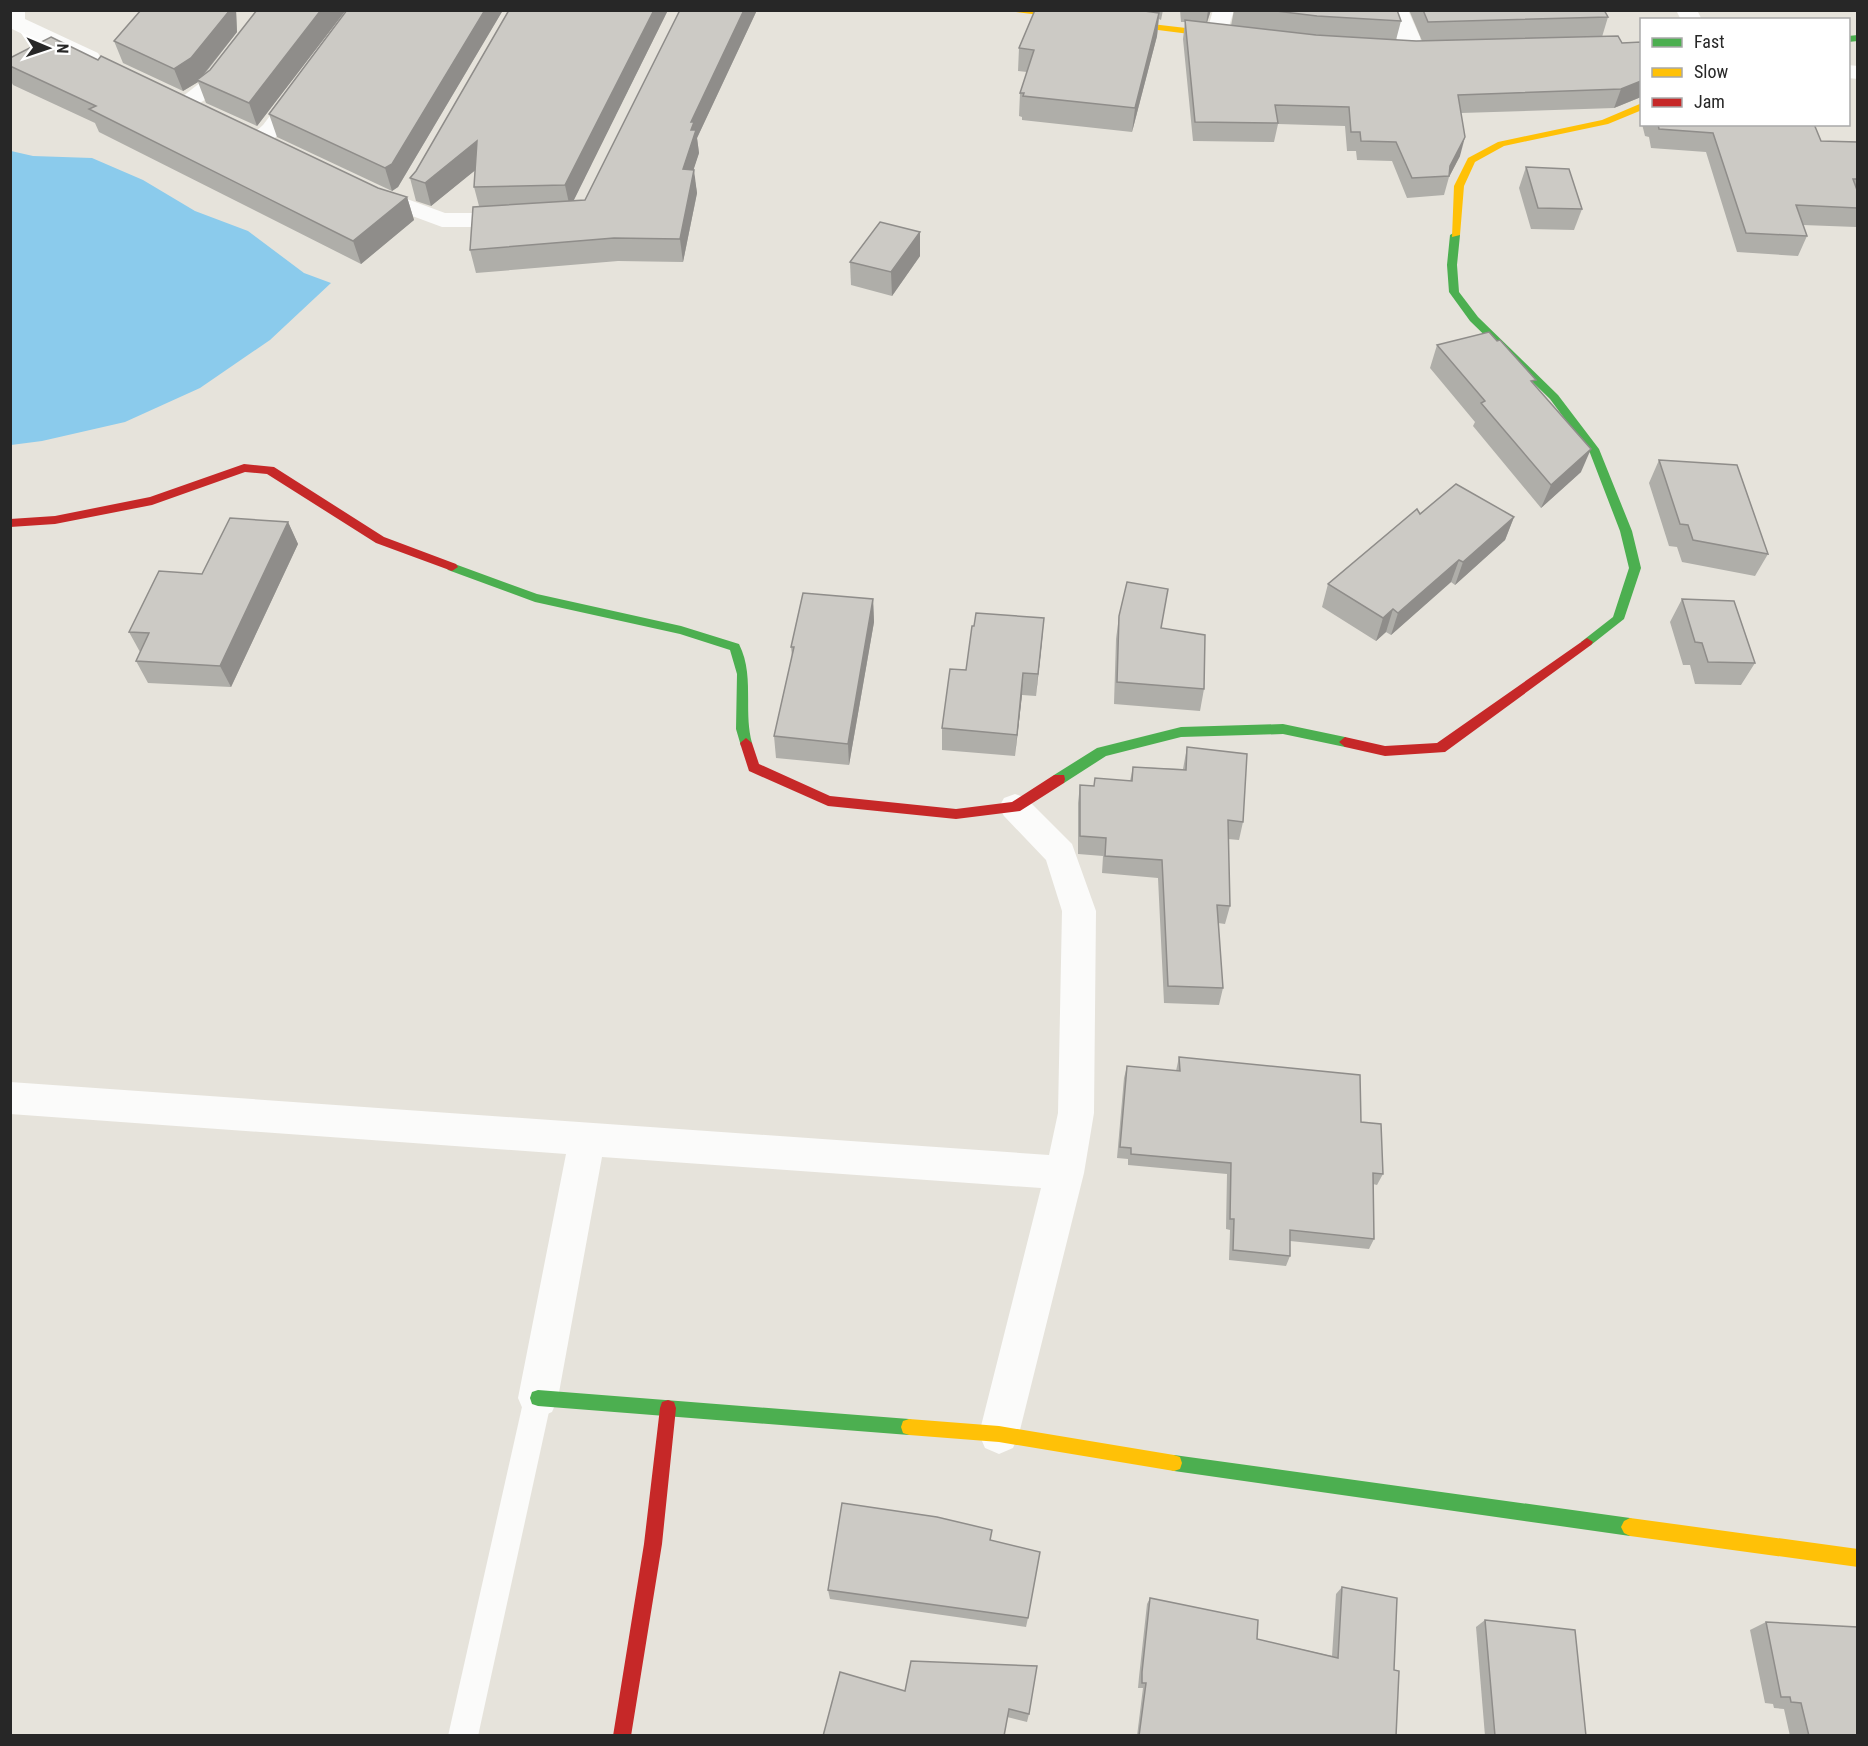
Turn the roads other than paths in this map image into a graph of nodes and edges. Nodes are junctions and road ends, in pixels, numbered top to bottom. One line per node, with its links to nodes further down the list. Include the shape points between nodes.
1 (15, 10): 10 (street, via 15,22)
2 (269, 10): 13 (street, via 209,87)
3 (1004, 10): 6 (street)
4 (1224, 10): 7 (street)
5 (1397, 10): 9 (street)
6 (1062, 14): 7 (street)
7 (1218, 35): 8 (street)
8 (1241, 38)
9 (1411, 52)
10 (110, 68)
11 (312, 75): 17 (street, via 271,130)
12 (163, 94): 13 (street)
13 (184, 104): 15 (street)
14 (1640, 106): 24 (street, via 1605,122 1501,144 1471,160 1459,186 1452,265 1454,292 1474,319 1554,397 1595,452 1626,531 1635,568 1618,619 1440,748 1384,751 1283,729 1181,732 1102,752)
15 (205, 114)
16 (237, 129): 17 (street)
17 (258, 139): 18 (street)
18 (279, 149)
19 (415, 183): 21 (street)
20 (352, 184): 21 (street)
21 (394, 204): 22 (street, via 442,220)
22 (534, 219)
23 (10, 523): 24 (street, via 55,520 152,501 244,468 270,470 380,540 535,598 681,630 735,647 743,674 742,729 754,767 828,801 956,814)
24 (1015, 807): 27 (street, via 1060,853 1079,911 1076,1113)
25 (10, 1098): 26 (street)
26 (587, 1141): 27 (street); 28 (street)
27 (1065, 1173): 30 (street)
28 (538, 1398): 29 (street); 32 (lane)
29 (668, 1408): 30 (street); 33 (street, via 653,1544)
30 (999, 1434): 31 (street, via 1263,1477)
31 (1857, 1558)
32 (463, 1736)
33 (622, 1736)

